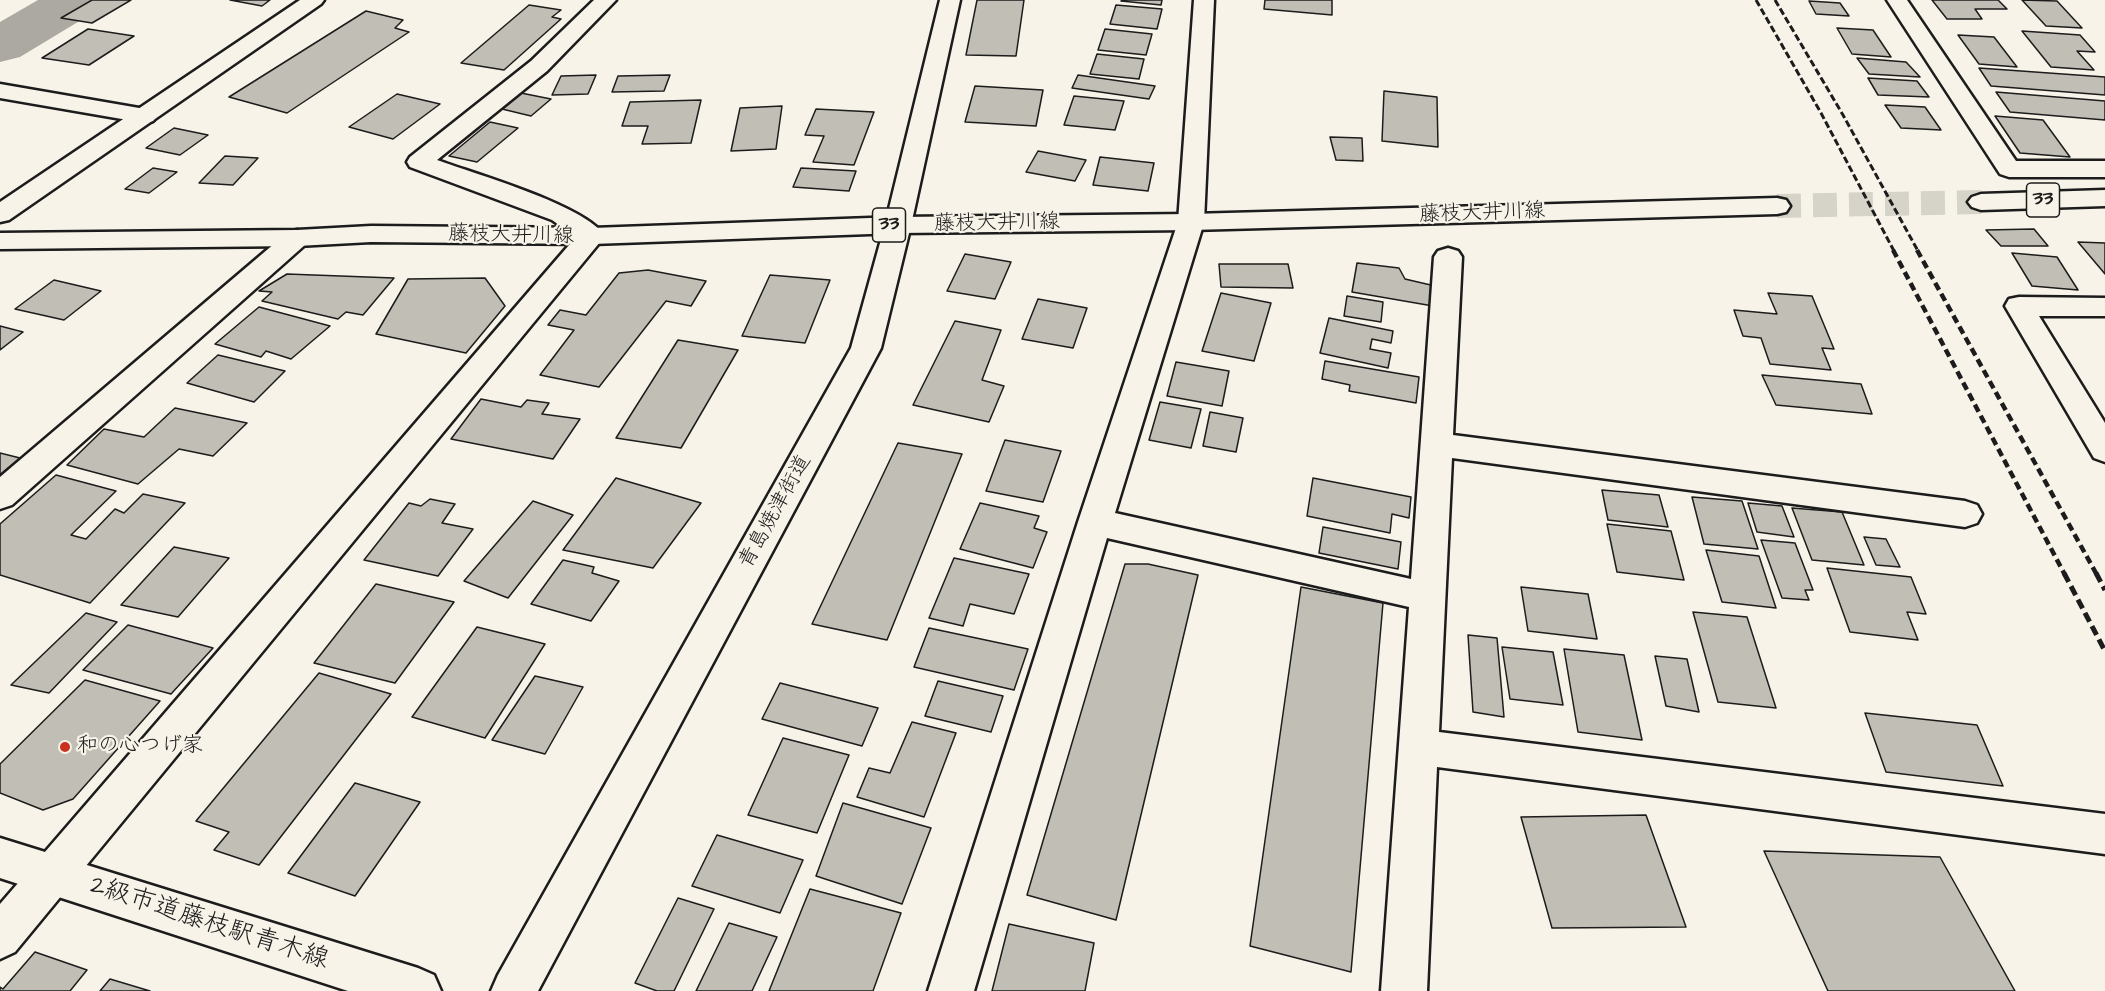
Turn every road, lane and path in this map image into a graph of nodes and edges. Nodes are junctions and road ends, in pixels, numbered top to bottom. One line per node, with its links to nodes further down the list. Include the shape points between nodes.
1 (314, 0): 7 (street)
2 (606, 0): 16 (street, via 539,66 419,162 561,214)
3 (950, 0): 14 (street, 青島焼津街道)
4 (1204, 0): 13 (street)
5 (1897, 0): 8 (street, via 2009,169)
6 (0, 91): 7 (street)
7 (145, 116): 12 (street)
8 (2105, 169)
9 (2105, 198): 10 (street, 33)
10 (1981, 202)
11 (1777, 206): 13 (street, 藤枝大井川線 / 33)
12 (0, 214)
13 (1191, 222): 14 (street, 藤枝大井川線 / 33); 24 (street)
14 (898, 225): 16 (street, 藤枝大井川線 / 33); 32 (street, 青島焼津街道, via 866,348)
15 (297, 237): 16 (street, 藤枝大井川線 / 33); 17 (street, 藤枝大井川線 / 33); 22 (street)
16 (592, 237): 29 (street)
17 (0, 241)
18 (1448, 258): 20 (street)
19 (2105, 307): 21 (street, via 2019,306)
20 (1436, 444): 23 (street); 25 (street)
21 (2105, 450)
22 (0, 496)
23 (1965, 514)
24 (1095, 522): 25 (street); 33 (street)
25 (1428, 597): 26 (street)
26 (1420, 747): 27 (street); 34 (street)
27 (2105, 834)
28 (0, 858): 29 (street, 2級市道藤枝駅青木線)
29 (54, 874): 30 (street); 31 (street, 2級市道藤枝駅青木線)
30 (0, 937)
31 (418, 991)
32 (514, 991)
33 (951, 991)
34 (1404, 991)

